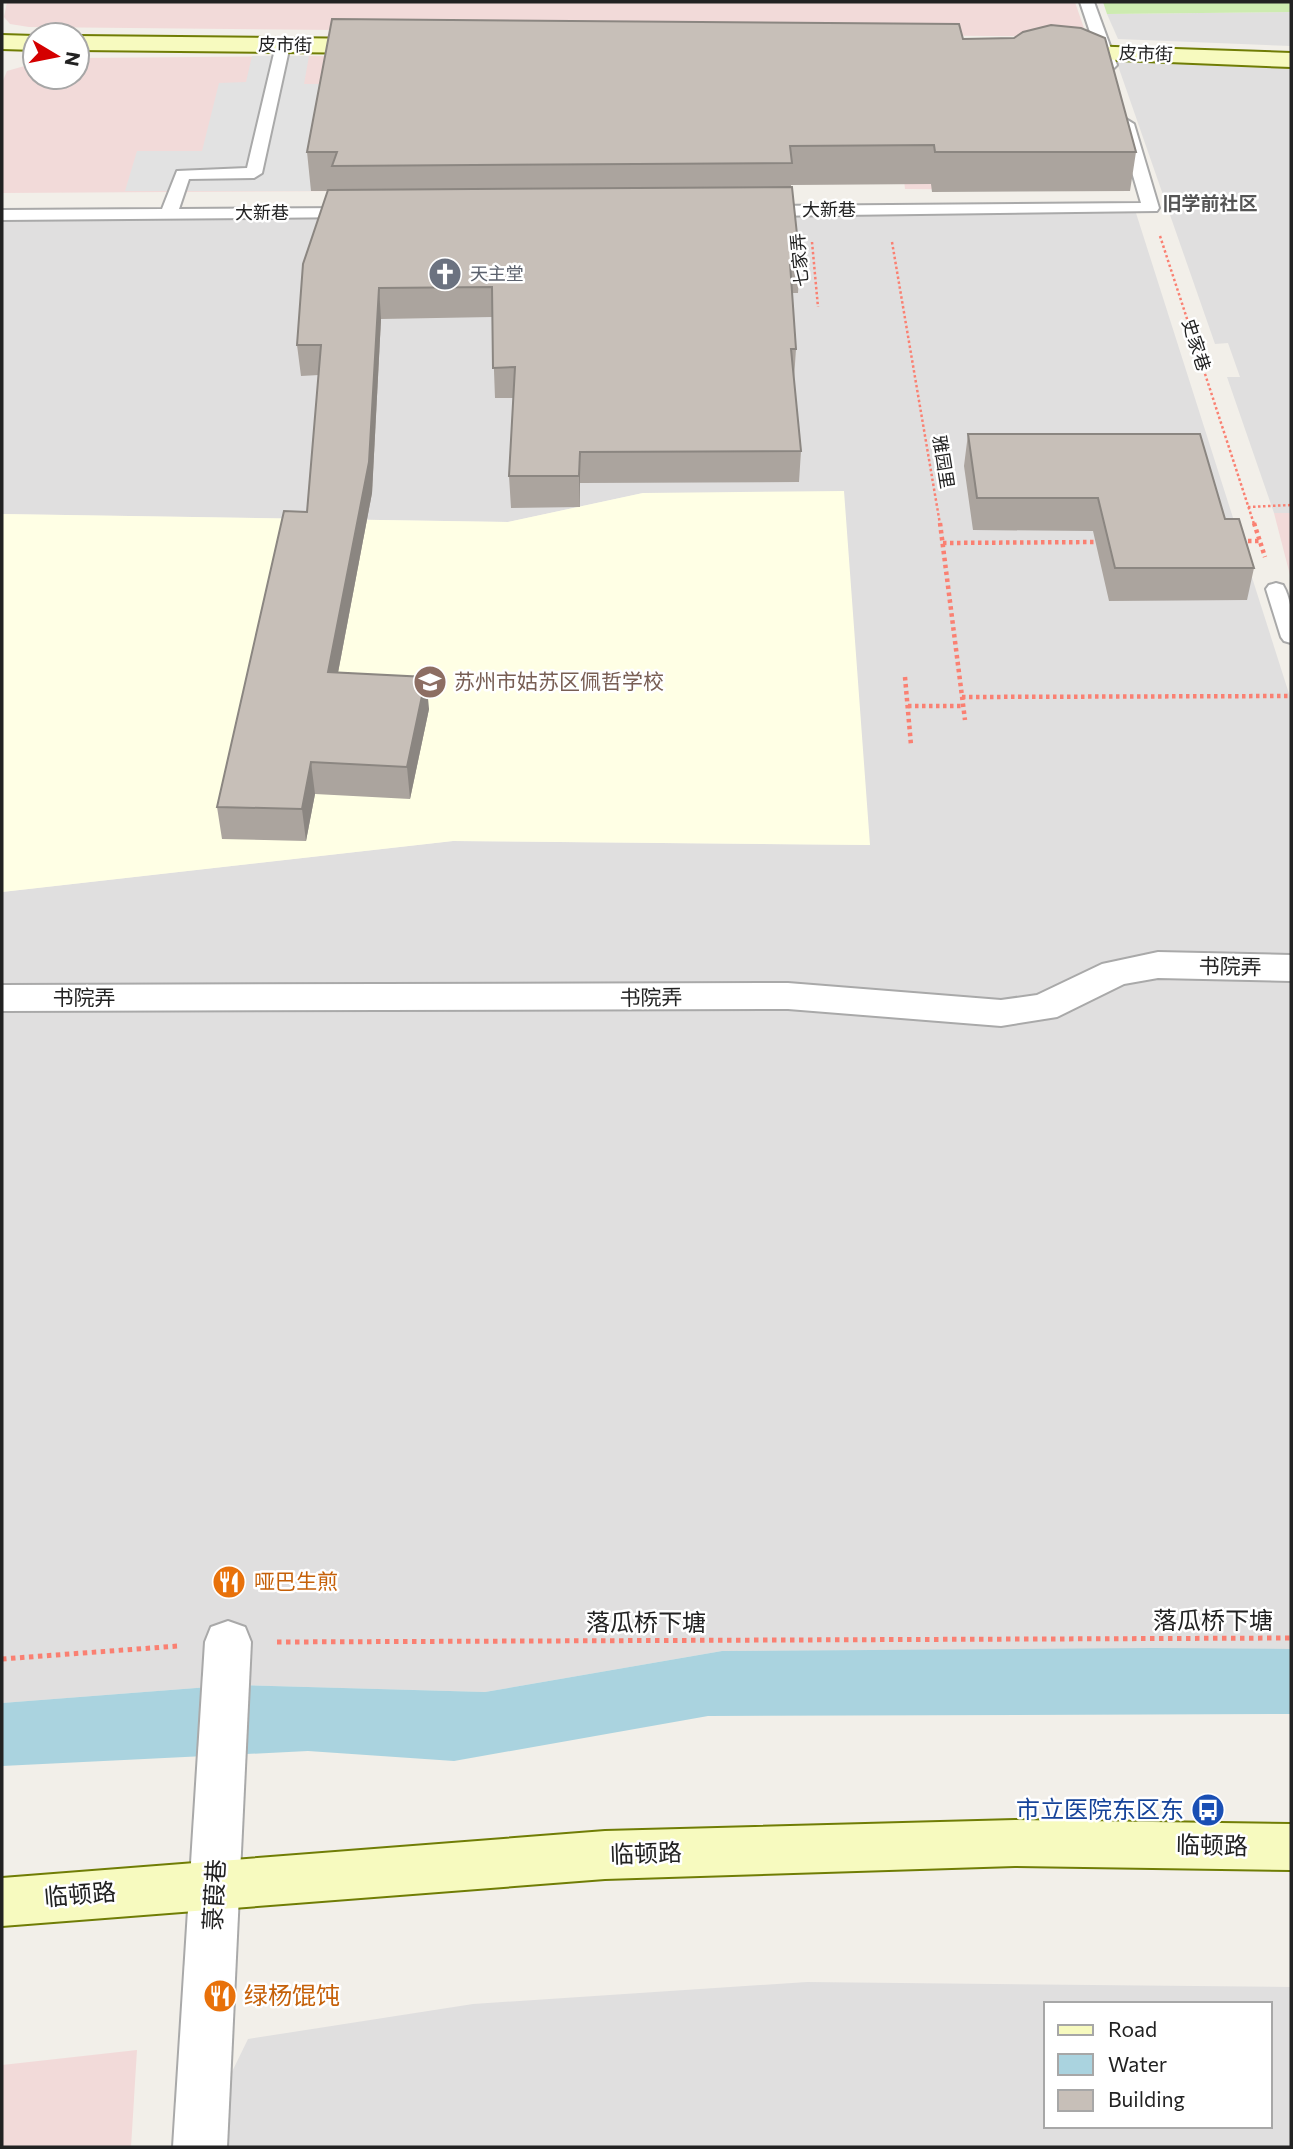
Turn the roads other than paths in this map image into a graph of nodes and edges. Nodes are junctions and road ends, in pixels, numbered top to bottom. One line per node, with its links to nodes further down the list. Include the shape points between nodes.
1 (1087, 2): 8 (lane)
2 (2, 42): 3 (street)
3 (21, 43)
4 (91, 43): 5 (street, 皮市街)
5 (283, 45): 6 (street, 皮市街); 14 (lane, via 254,173 183,174)
6 (409, 46)
7 (1035, 52): 8 (street, 皮市街)
8 (1105, 52): 9 (street, 皮市街); 10 (lane)
9 (1291, 60)
10 (1112, 77)
11 (1123, 113): 12 (lane, 大新巷, via 1151,208)
12 (740, 211)
13 (378, 213): 14 (lane, 大新巷)
14 (169, 214): 15 (lane, 大新巷)
15 (2, 215)
16 (1276, 589): 17 (lane)
17 (1291, 637)
18 (1291, 968): 19 (street, 书院弄, via 1158,965 1115,974 1044,1008 1001,1013 788,996)
19 (2, 998)
20 (228, 1657): 22 (street, 菉葭巷)
21 (1291, 1846): 22 (street, 临顿路, via 1016,1843 605,1855)
22 (216, 1883): 23 (street, 临顿路); 24 (street, 菉葭巷)
23 (2, 1902)
24 (200, 2147)

